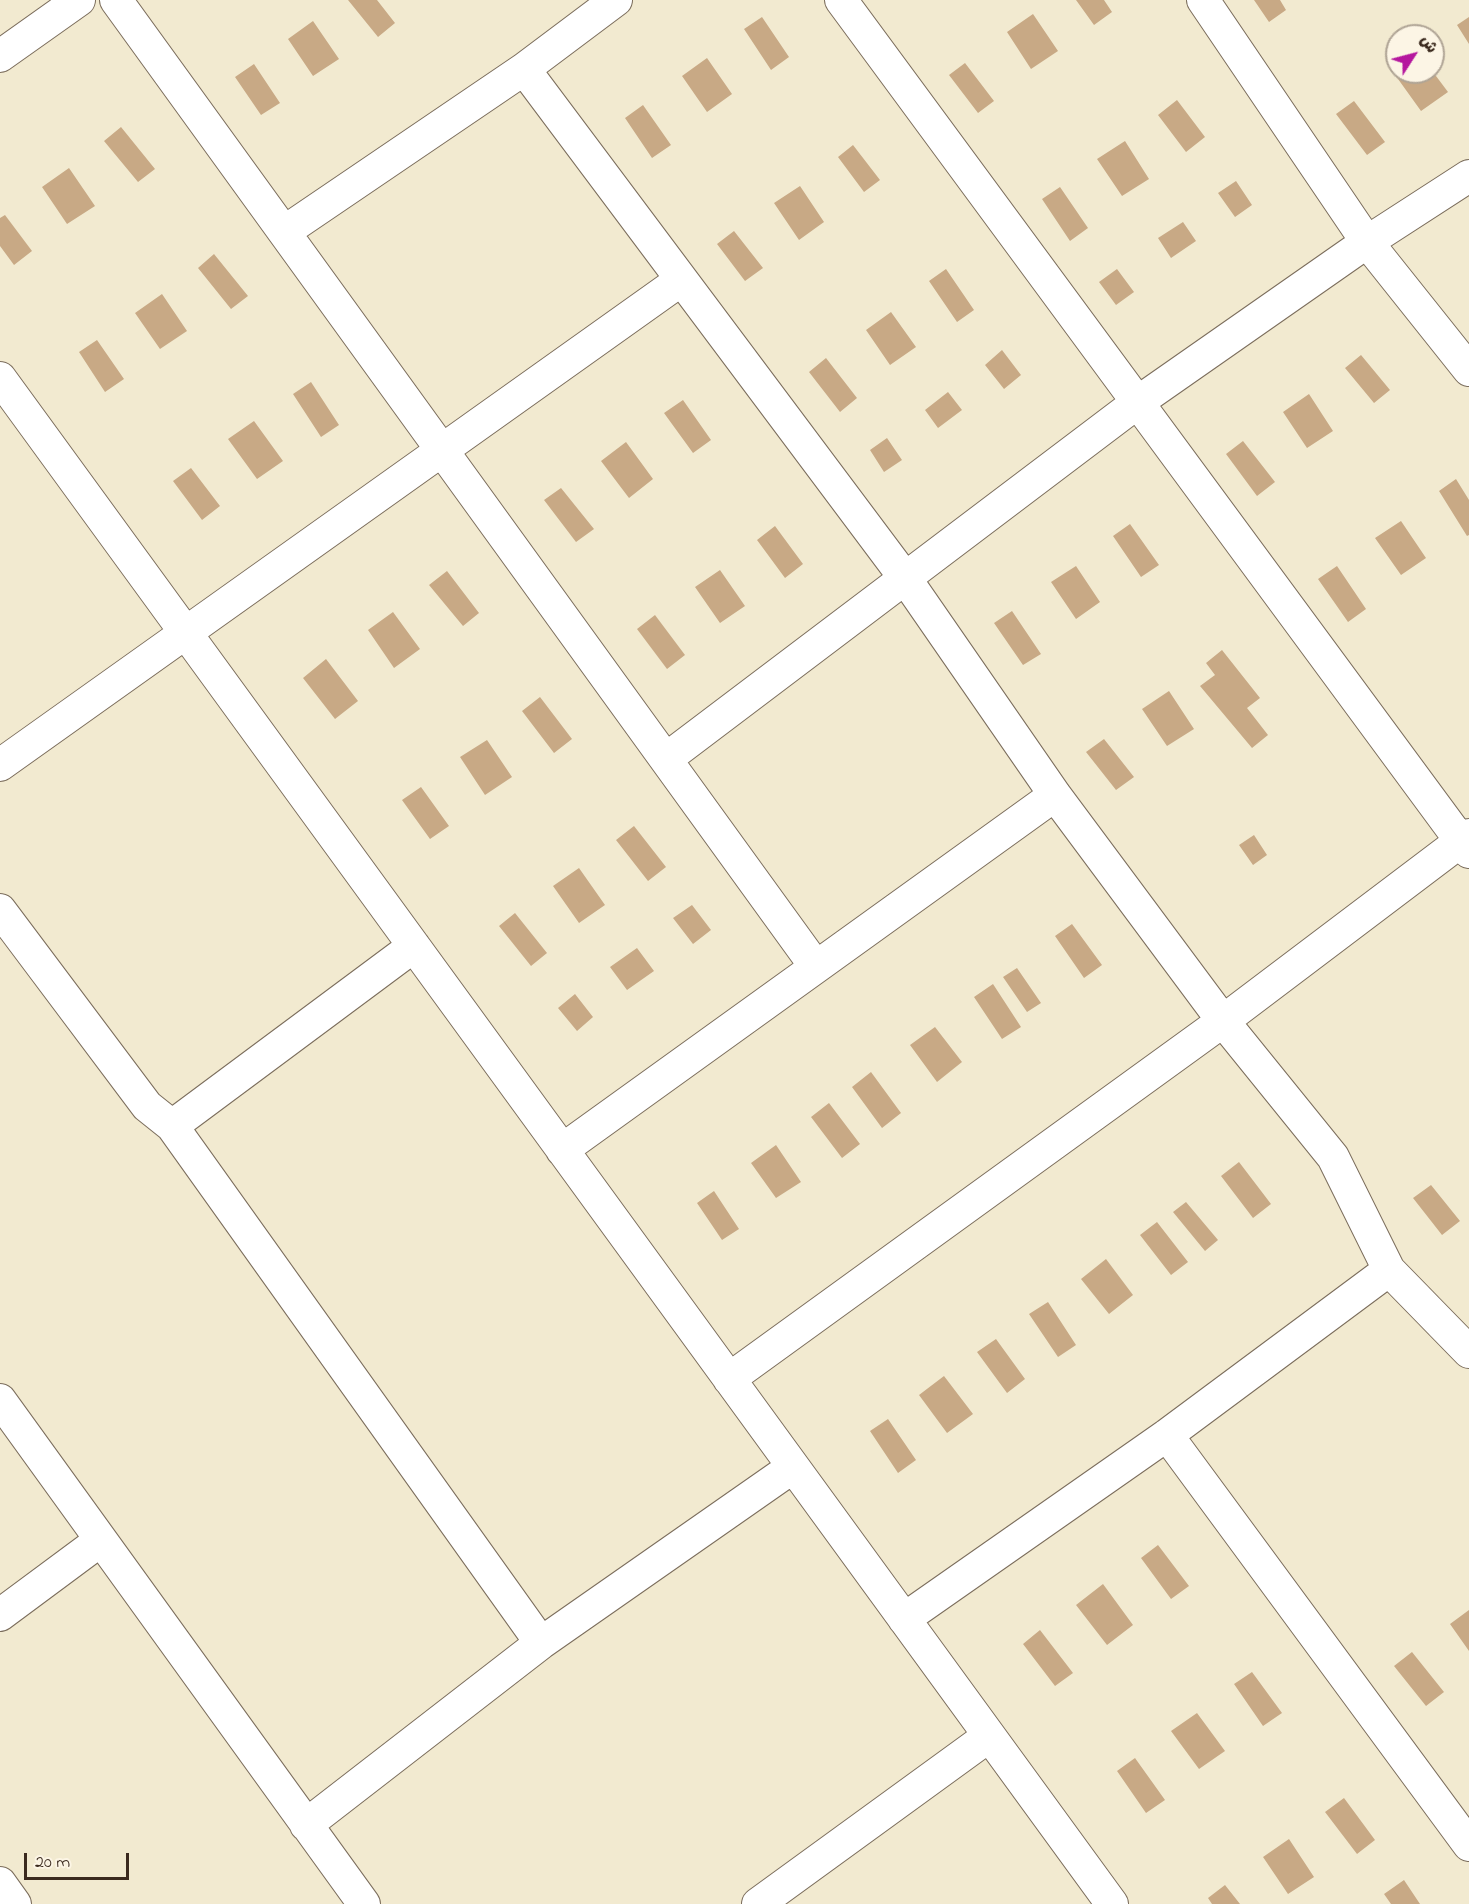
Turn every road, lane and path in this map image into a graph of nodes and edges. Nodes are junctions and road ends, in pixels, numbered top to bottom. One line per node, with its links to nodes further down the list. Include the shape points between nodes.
1 (79, 0): 6 (street)
2 (116, 0): 9 (street)
3 (616, 0): 7 (street)
4 (842, 0): 14 (street)
5 (1203, 0): 10 (street)
6 (0, 56)
7 (524, 69): 9 (street); 11 (street)
8 (1469, 176): 10 (street)
9 (284, 232): 15 (street)
10 (1367, 242): 12 (street); 14 (street)
11 (681, 280): 15 (street); 16 (street)
12 (1469, 370)
13 (0, 378): 17 (street)
14 (1137, 402): 16 (street); 21 (street)
15 (442, 451): 17 (street); 18 (street)
16 (905, 578): 18 (street); 20 (street)
17 (186, 633): 19 (street); 23 (street)
18 (666, 759): 24 (street)
19 (0, 765)
20 (1055, 795): 24 (street); 25 (street)
21 (1466, 842): 25 (street)
22 (0, 910): 26 (street, via 147,1106)
23 (414, 946): 26 (street); 27 (street)
24 (816, 967): 27 (street)
25 (1223, 1021): 28 (street, via 1333,1157); 30 (street)
26 (172, 1126): 37 (street)
27 (562, 1150): 30 (street)
28 (1389, 1270): 29 (street); 32 (street)
29 (1469, 1352)
30 (729, 1379): 33 (street)
31 (0, 1400): 34 (street)
32 (1167, 1435): 36 (street); 40 (street)
33 (793, 1467): 36 (street); 37 (street)
34 (101, 1540): 35 (street); 39 (street)
35 (0, 1615)
36 (904, 1619): 38 (street)
37 (541, 1643): 39 (street)
38 (989, 1736): 44 (street); 45 (street)
39 (306, 1825): 43 (street)
40 (1469, 1845)
41 (0, 1883): 42 (street)
42 (15, 1904)
43 (364, 1904)
44 (758, 1904)
45 (1112, 1904)

